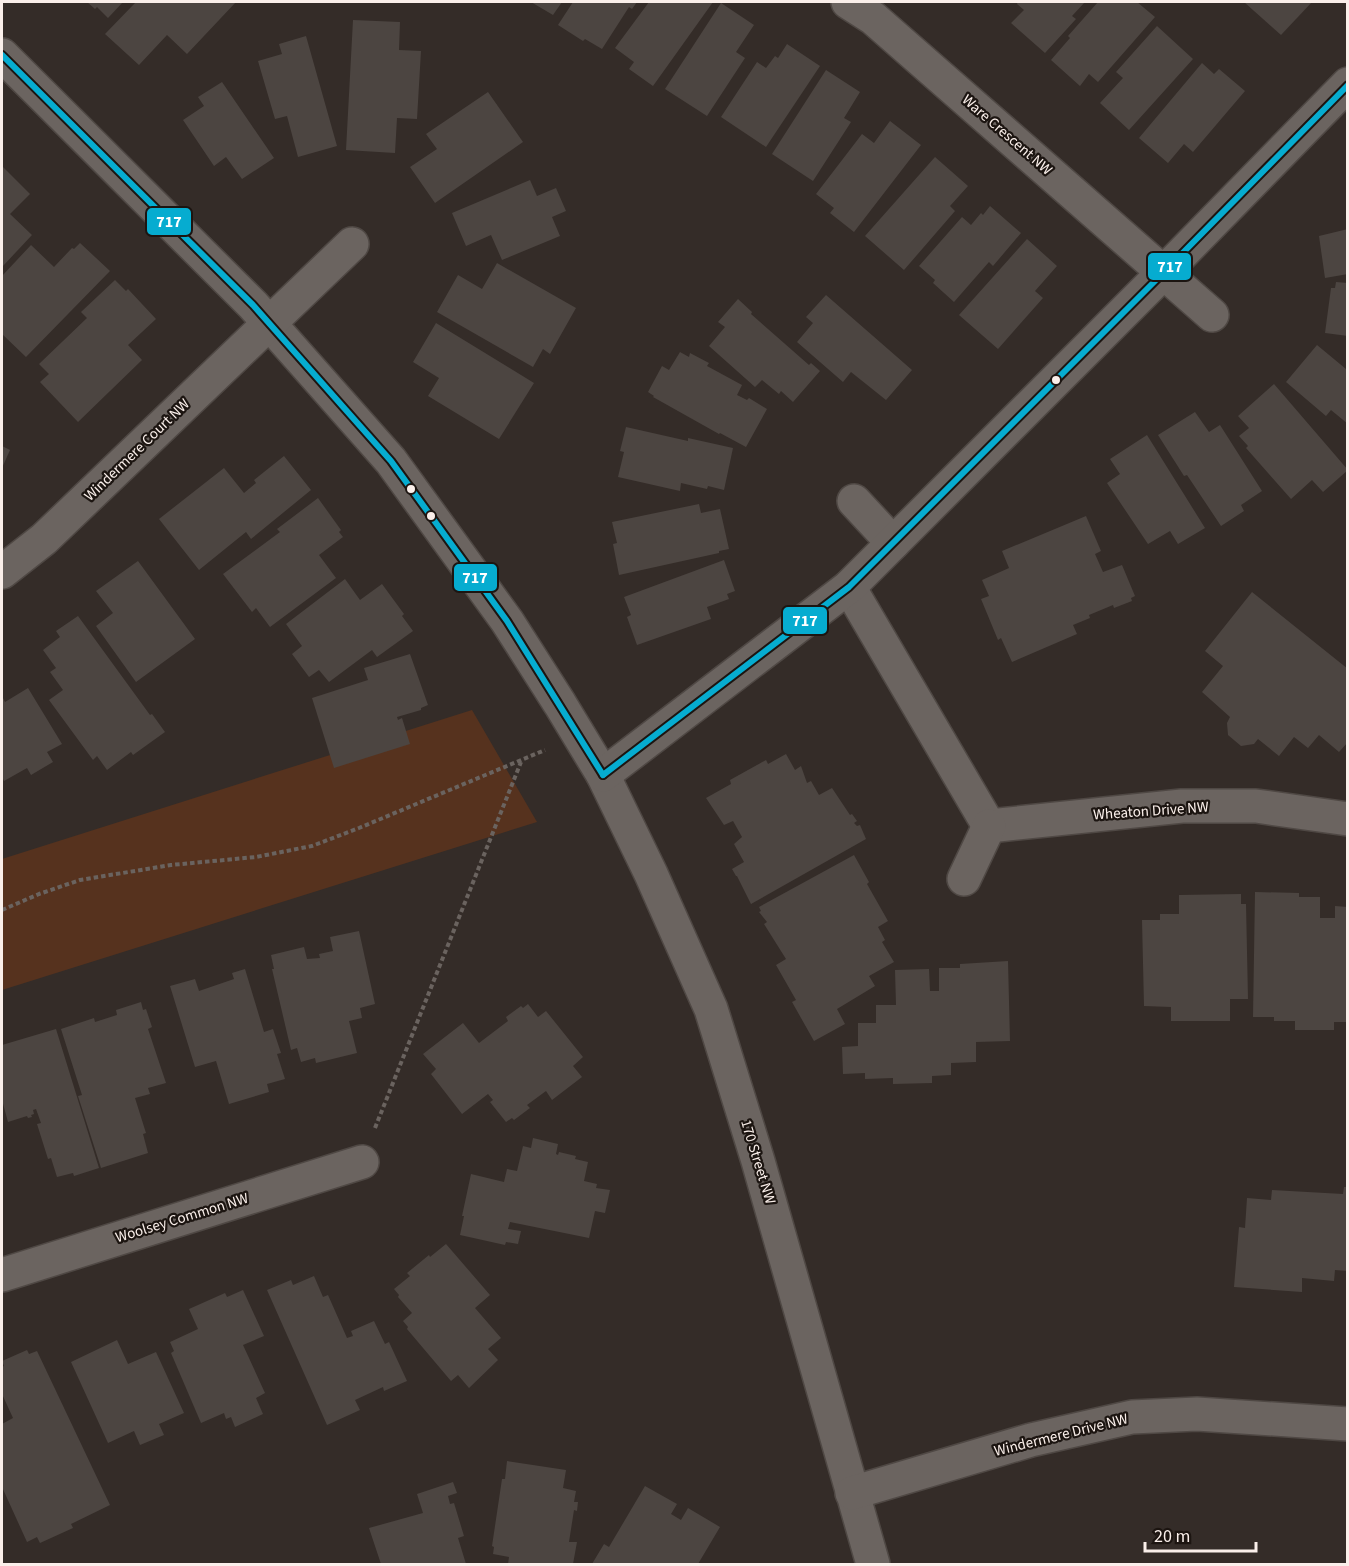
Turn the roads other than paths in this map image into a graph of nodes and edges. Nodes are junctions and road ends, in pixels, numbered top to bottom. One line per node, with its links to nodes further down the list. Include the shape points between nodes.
1 (848, 2): 5 (street, Ware Crescent NW, via 873,18)
2 (2, 55): 7 (street, 170 Street NW)
3 (1347, 84): 5 (street)
4 (352, 244): 7 (street, Windermere Court NW)
5 (1163, 273): 6 (street, Ware Crescent NW); 9 (street)
6 (1212, 315)
7 (269, 324): 10 (street, Windermere Court NW, via 44,539); 12 (street, 170 Street NW, via 392,461 507,621)
8 (854, 501): 9 (street)
9 (893, 543): 11 (street)
10 (2, 572)
11 (849, 587): 12 (street); 14 (street)
12 (603, 775): 19 (street, 170 Street NW, via 711,1010)
13 (1347, 819): 14 (street, Wheaton Drive NW, via 1256,806 1182,806)
14 (989, 826): 15 (street)
15 (964, 879)
16 (362, 1162): 17 (street, Woolsey Common NW)
17 (2, 1275)
18 (1347, 1424): 19 (street, Windermere Drive NW, via 1197,1414 1132,1417 1030,1440)
19 (852, 1493): 20 (street, 170 Street NW)
20 (873, 1564)

